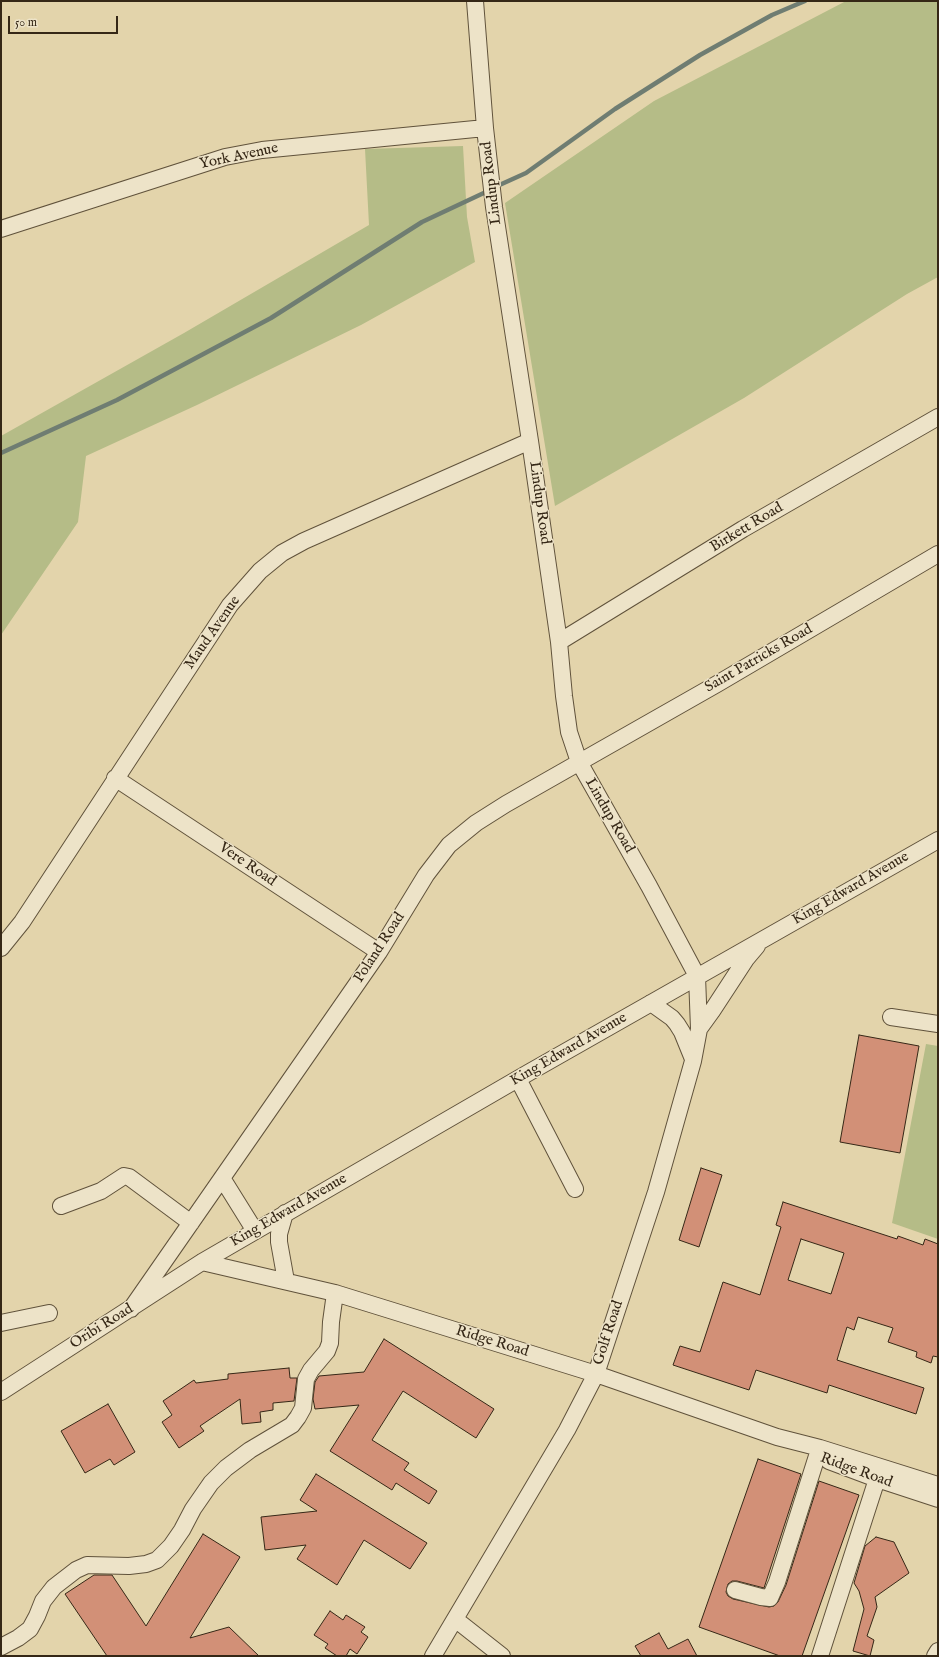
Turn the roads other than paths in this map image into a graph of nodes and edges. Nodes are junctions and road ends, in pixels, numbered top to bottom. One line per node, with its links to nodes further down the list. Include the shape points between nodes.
1 (475, 1): 2 (street, Lindup Road)
2 (485, 128): 3 (street, York Avenue, via 262,150 233,156); 5 (street, Lindup Road, via 494,206)
3 (1, 229)
4 (938, 417): 7 (street, Birkett Road, via 743,529)
5 (530, 441): 7 (street, Lindup Road); 9 (street, Maud Avenue, via 282,553 260,571 230,605)
6 (938, 554): 8 (street, Saint Patricks Road)
7 (558, 642): 8 (street, Lindup Road, via 569,732)
8 (579, 762): 13 (street, Poland Road, via 476,823 449,845 426,875); 14 (street, Lindup Road)
9 (115, 778): 12 (street, Maud Avenue, via 22,922); 13 (street, Vere Road)
10 (938, 840): 11 (street, King Edward Avenue)
11 (763, 939): 14 (street, King Edward Avenue); 18 (street, via 746,959)
12 (1, 948)
13 (379, 952): 21 (street, Poland Road)
14 (697, 976): 15 (street, King Edward Avenue); 18 (street, Golf Road)
15 (651, 1003): 19 (street, via 672,1018 680,1028); 20 (street, King Edward Avenue)
16 (891, 1017): 17 (street)
17 (938, 1024)
18 (698, 1029): 19 (street, Golf Road)
19 (693, 1061): 33 (street, Golf Road, via 656,1192)
20 (518, 1079): 22 (street); 24 (street, King Edward Avenue)
21 (222, 1178): 25 (street, Poland Road); 26 (street)
22 (575, 1189)
23 (61, 1206): 25 (street, via 101,1191 124,1176 129,1177)
24 (285, 1213): 26 (street, King Edward Avenue); 28 (street, via 279,1242)
25 (191, 1223): 30 (street, Poland Road)
26 (254, 1231): 27 (street, King Edward Avenue)
27 (202, 1262): 28 (street, Ridge Road); 30 (street, Oribi Road)
28 (286, 1281): 29 (street, Ridge Road)
29 (335, 1293): 33 (street, Ridge Road); 42 (street, via 330,1343 306,1379 303,1408 292,1425 250,1450 211,1483 171,1546 157,1560 146,1564 87,1565 76,1570 54,1587 30,1629)
30 (131, 1309): 34 (street, Oribi Road)
31 (49, 1313): 32 (street)
32 (1, 1323)
33 (596, 1374): 35 (street, Ridge Road); 41 (street, Golf Road, via 567,1430)
34 (1, 1392)
35 (777, 1436): 36 (street, Ridge Road); 38 (street, Ridge Road)
36 (817, 1456): 37 (street, Ridge Road); 40 (street, via 770,1598)
37 (877, 1479): 39 (street, Ridge Road); 46 (street)
38 (938, 1484)
39 (938, 1499)
40 (735, 1590)
41 (455, 1619): 44 (street, Golf Road); 45 (street)
42 (1, 1647)
43 (938, 1651): 47 (street)
44 (432, 1656)
45 (502, 1656)
46 (820, 1656)
47 (935, 1656)

